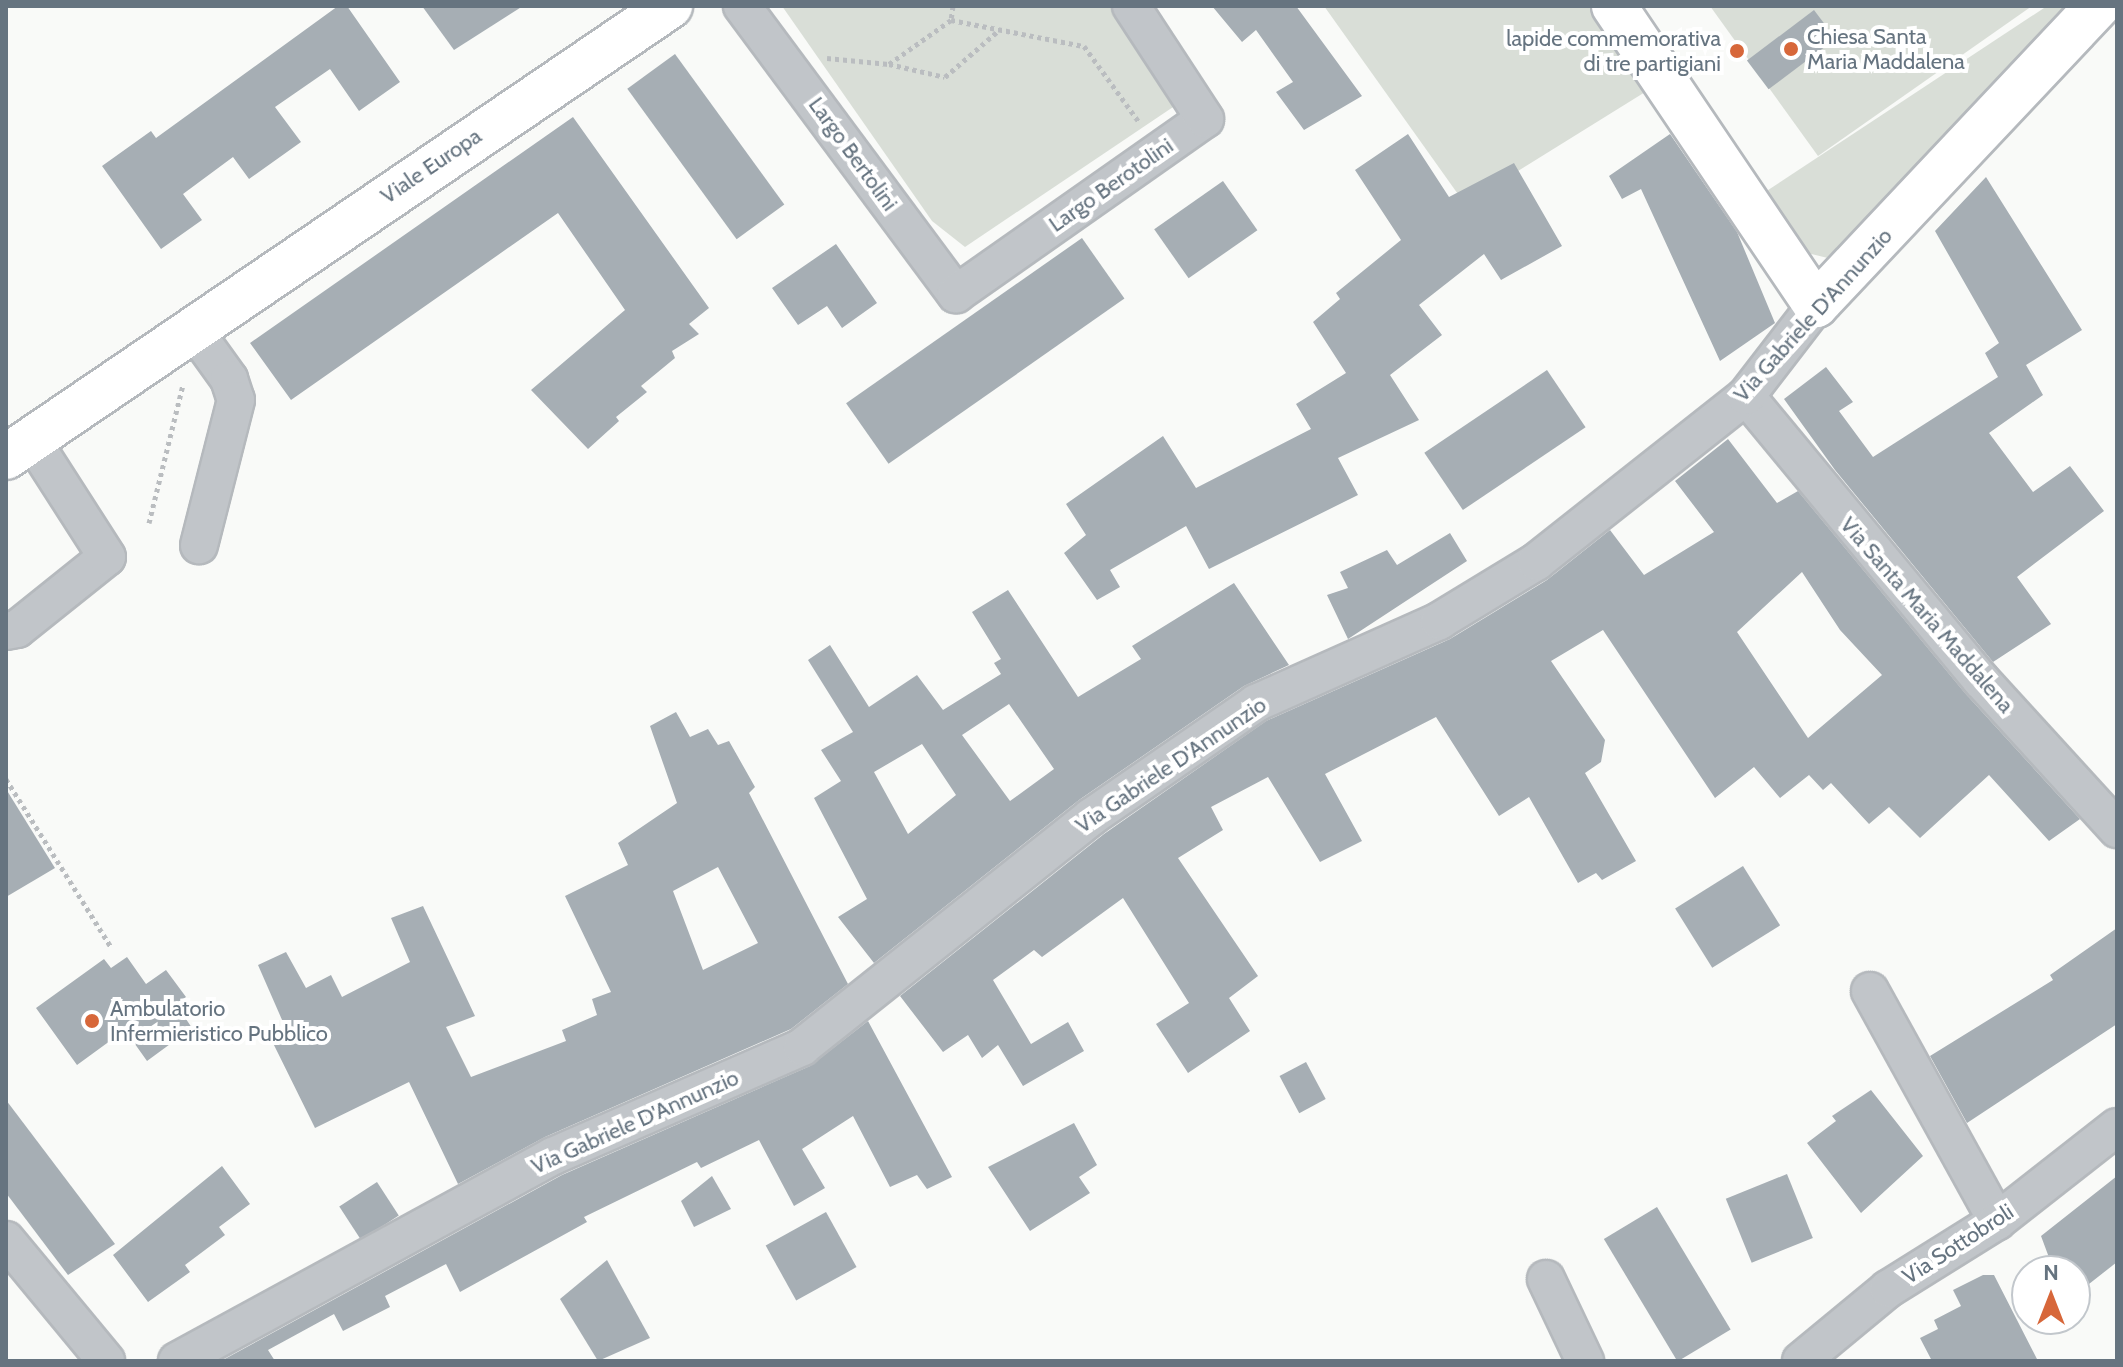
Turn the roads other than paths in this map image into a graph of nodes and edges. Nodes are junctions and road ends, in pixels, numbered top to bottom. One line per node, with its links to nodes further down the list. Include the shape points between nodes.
1 (670, 6): 8 (main road, Viale Europa, via 369,207)
2 (742, 6): 6 (street, Largo Bertolini)
3 (1131, 6): 6 (street, Largo Berotolini, via 1205,119 956,294)
4 (1614, 6): 7 (main road)
5 (2098, 6): 7 (main road, Via Gabriele D'Annunzio)
6 (920, 246)
7 (1816, 305): 9 (street, Via Gabriele D'Annunzio)
8 (196, 333): 10 (main road, Viale Europa); 11 (street, via 229,379 236,400)
9 (1746, 396): 13 (street, Via Santa Maria Maddalena, via 1971,668); 20 (street, Via Gabriele D'Annunzio, via 1536,562 1439,621 1256,703 1116,799 802,1047 553,1156)
10 (19, 449): 12 (street, via 107,557 17,629)
11 (199, 545)
12 (6, 631)
13 (2117, 829)
14 (1870, 991): 16 (street)
15 (2117, 1127): 16 (street, Via Sottobroli)
16 (1997, 1221): 22 (street, Via Sottobroli, via 1888,1289)
17 (6, 1240): 19 (street)
18 (1546, 1279): 21 (street)
19 (106, 1361)
20 (177, 1361)
21 (1585, 1361)
22 (1801, 1361)

